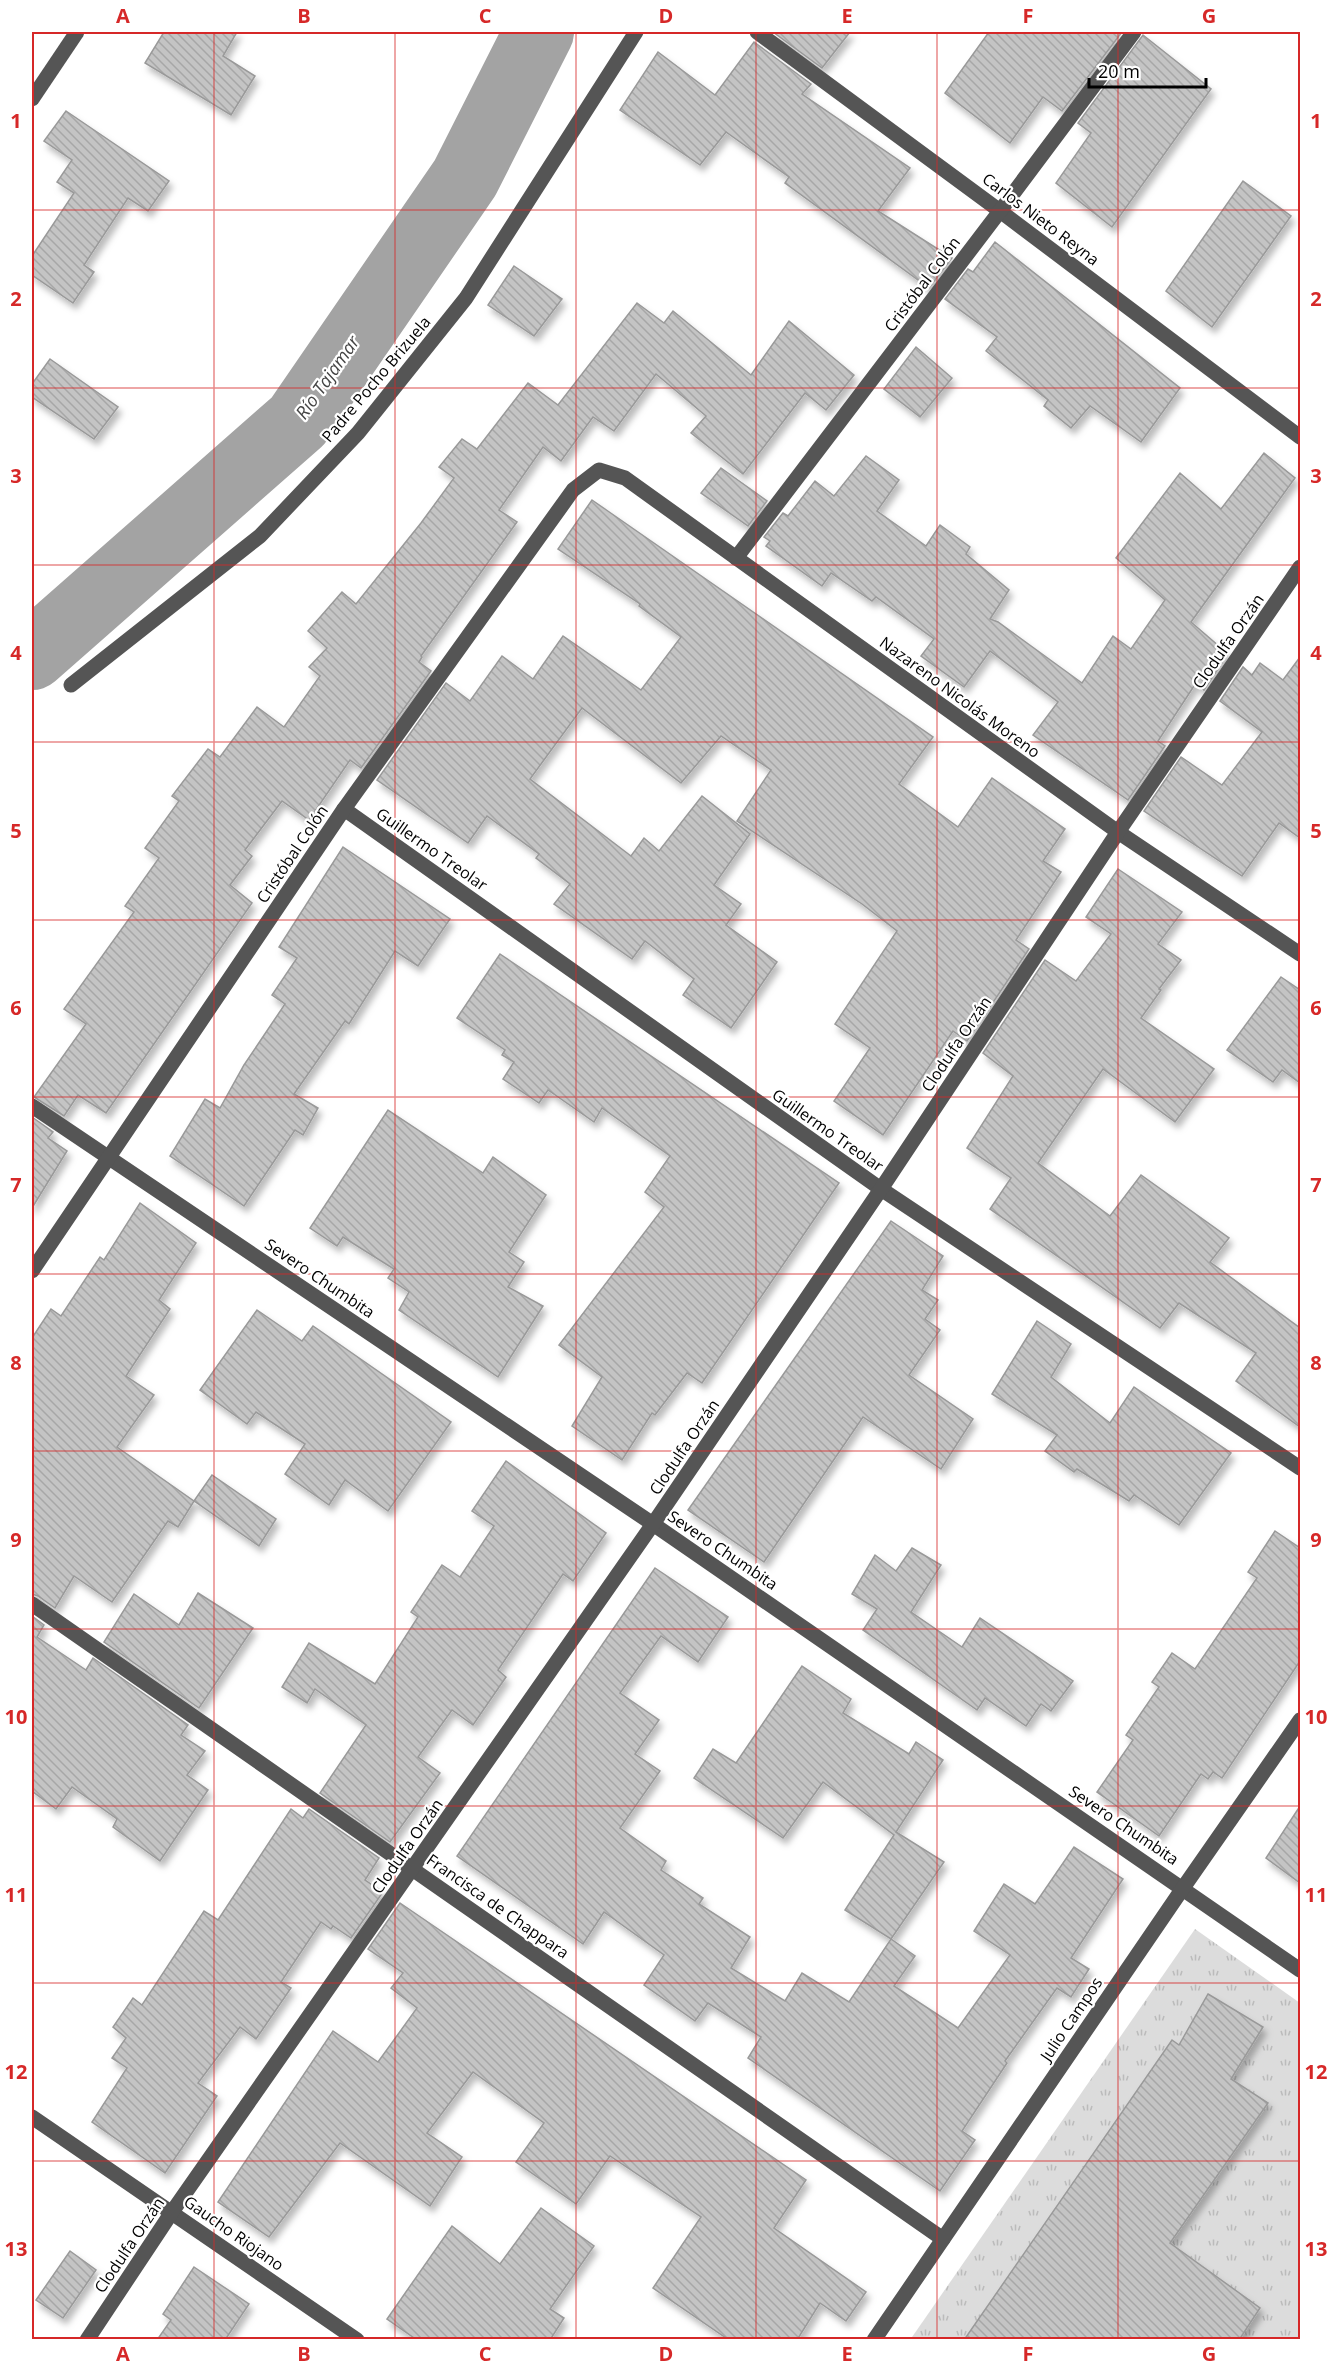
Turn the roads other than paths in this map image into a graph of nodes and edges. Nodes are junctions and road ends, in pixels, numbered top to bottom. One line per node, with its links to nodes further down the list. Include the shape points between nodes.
1 (77, 32): 5 (street)
2 (636, 32): 11 (street, Padre Pocho Brizuela, via 466,298 358,433 260,536)
3 (758, 32): 6 (street, Carlos Nieto Reyna)
4 (1134, 32): 6 (street, Cristóbal Colón)
5 (32, 99)
6 (1000, 211): 7 (street, Carlos Nieto Reyna); 9 (street, Cristóbal Colón)
7 (1300, 437)
8 (599, 470): 9 (street, Nazareno Nicolás Moreno, via 625,478); 12 (street, Cristóbal Colón, via 573,490)
9 (736, 558): 13 (street, Nazareno Nicolás Moreno)
10 (1300, 567): 13 (street, Clodulfa Orzán)
11 (71, 685)
12 (344, 809): 16 (street, Cristóbal Colón); 17 (street, Guillermo Treolar)
13 (1118, 832): 14 (street, Nazareno Nicolás Moreno); 17 (street, Clodulfa Orzán)
14 (1300, 954)
15 (32, 1106): 16 (street, Severo Chumbita)
16 (109, 1157): 18 (street, Cristóbal Colón); 20 (street, Severo Chumbita)
17 (881, 1189): 19 (street, Guillermo Treolar); 20 (street, Clodulfa Orzán)
18 (32, 1271)
19 (1300, 1468)
20 (653, 1524): 23 (street, Clodulfa Orzán); 24 (street, Severo Chumbita)
21 (32, 1604): 23 (street, Francisca de Chappara)
22 (1300, 1720): 24 (street, Julio Campos)
23 (414, 1869): 27 (street, Clodulfa Orzán); 28 (street, Francisca de Chappara)
24 (1183, 1888): 25 (street, Severo Chumbita); 28 (street, Julio Campos)
25 (1300, 1970)
26 (32, 2117): 27 (street, Gaucho Riojano)
27 (172, 2212): 29 (street, Clodulfa Orzán); 30 (street, Gaucho Riojano)
28 (943, 2239): 31 (street, Julio Campos)
29 (87, 2340)
30 (357, 2340)
31 (874, 2340)

